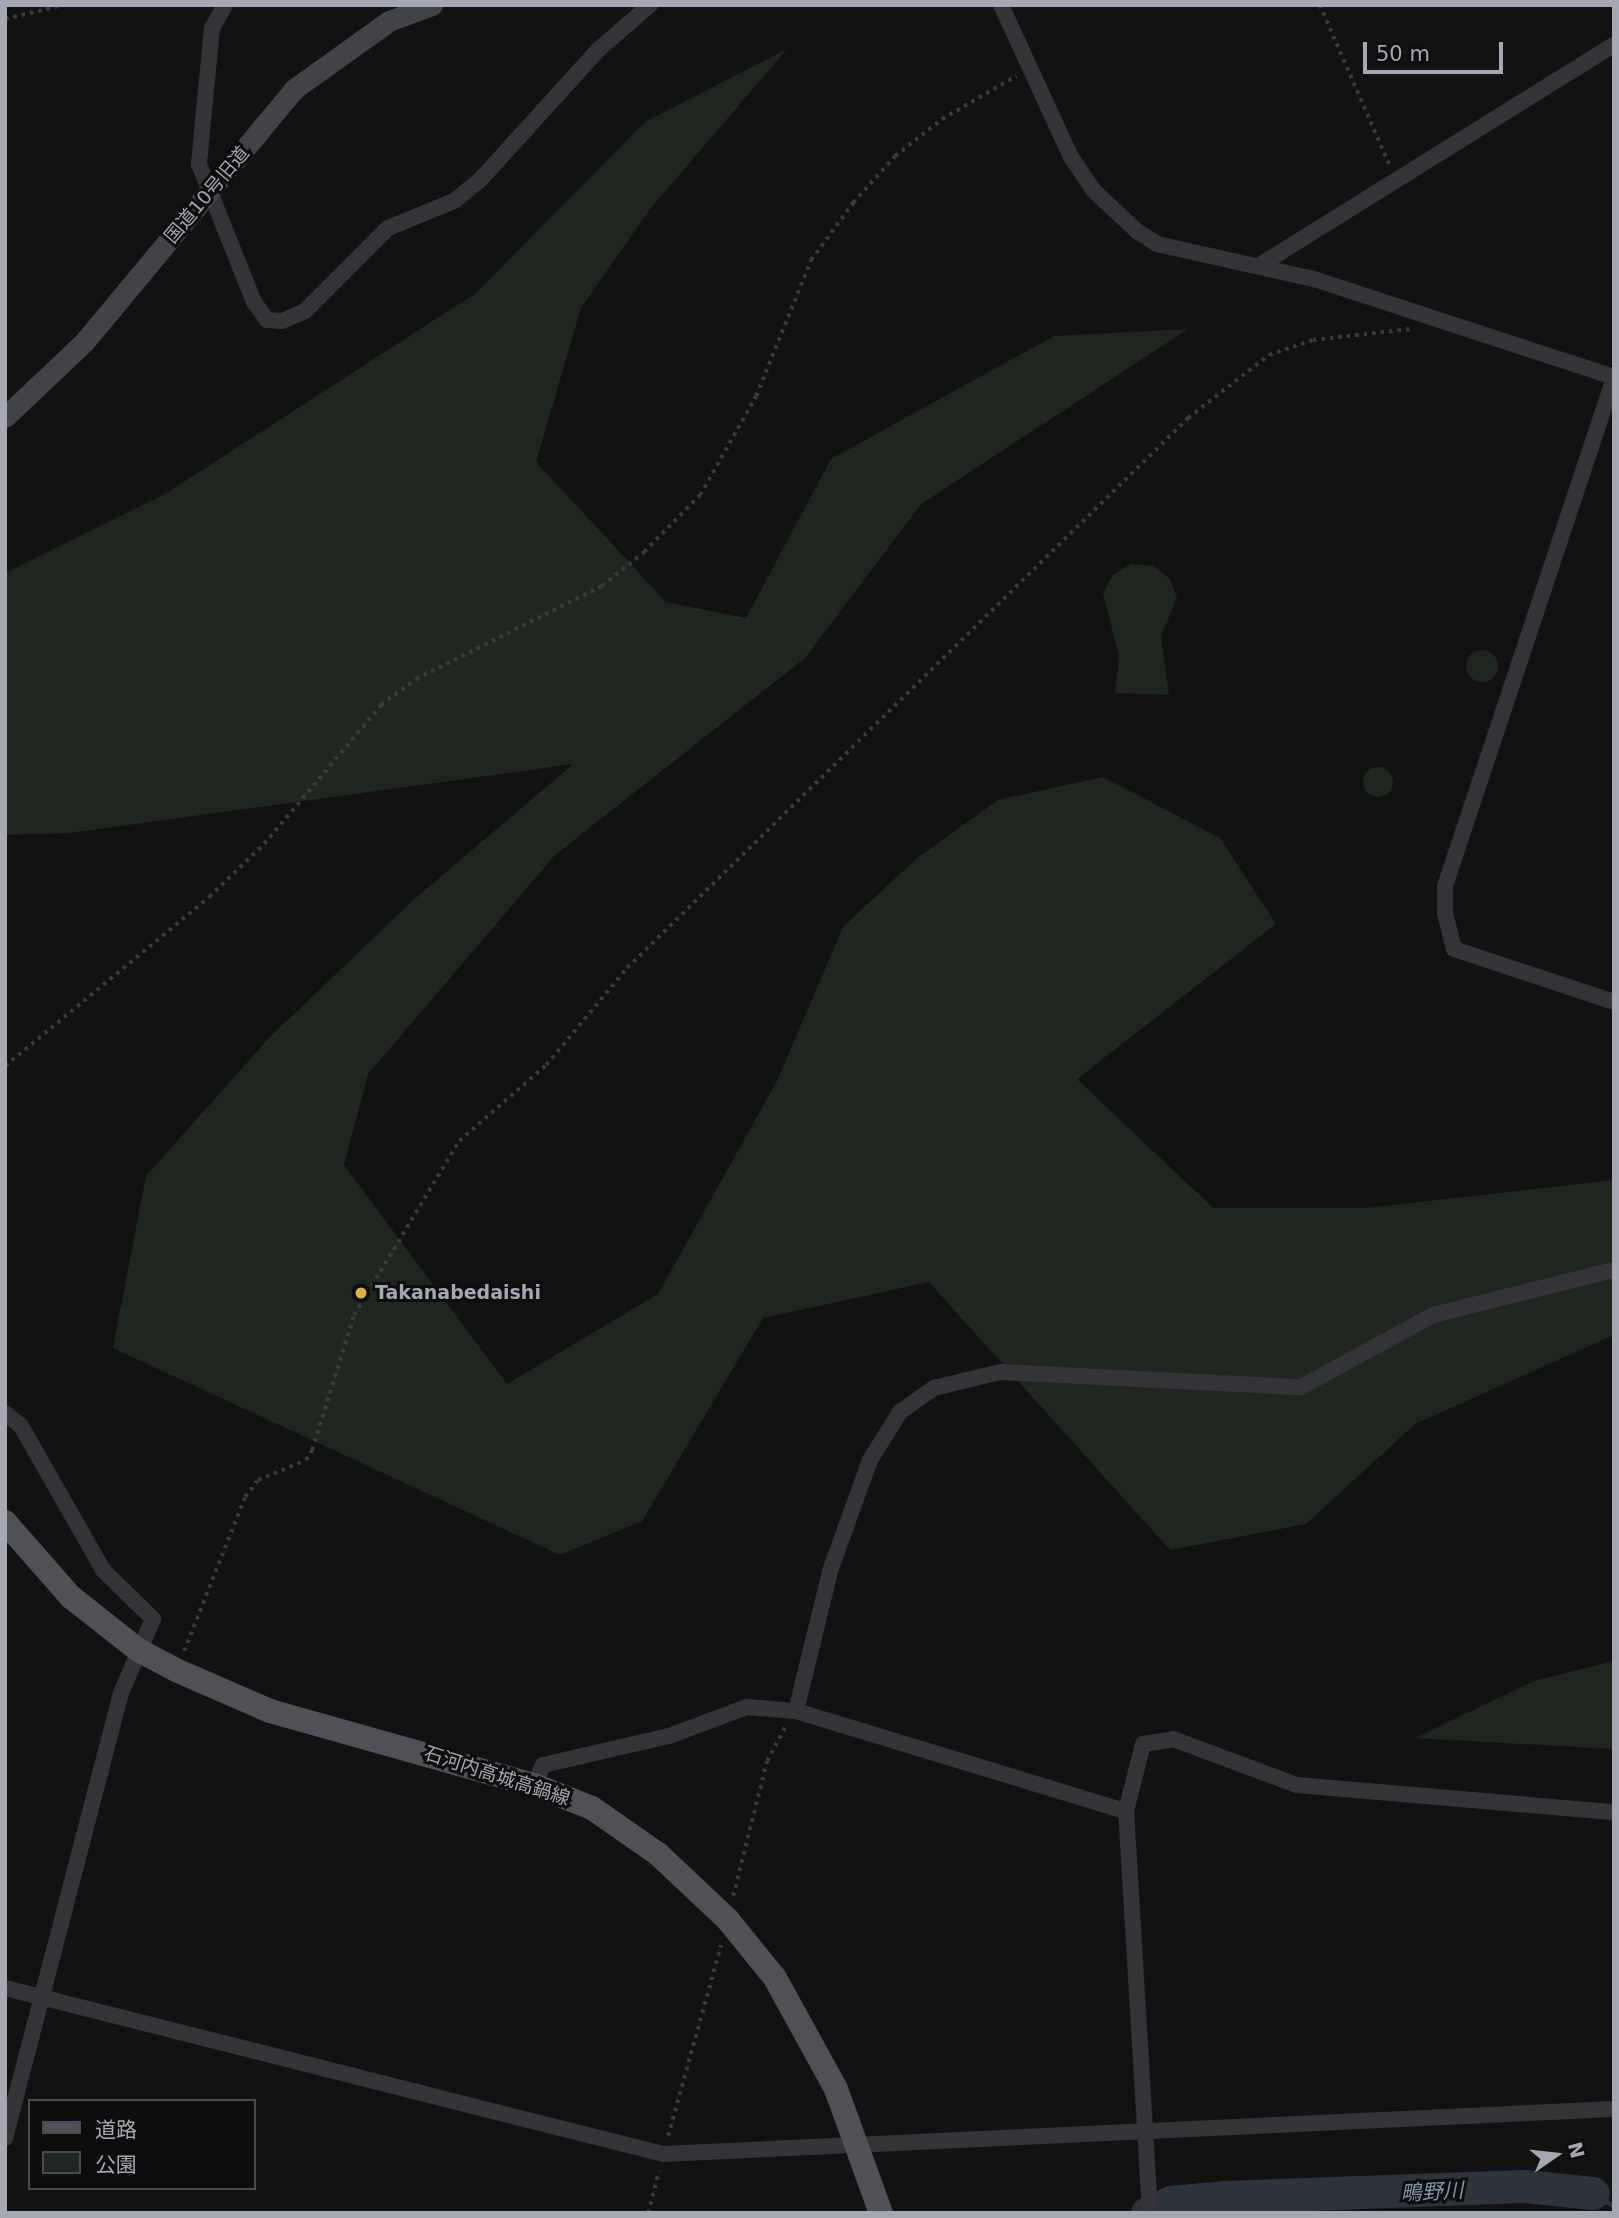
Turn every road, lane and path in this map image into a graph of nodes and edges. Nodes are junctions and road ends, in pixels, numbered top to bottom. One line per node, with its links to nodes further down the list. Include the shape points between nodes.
1 (63, 5): 7 (path)
2 (225, 5): 11 (street, via 212,29 200,152)
3 (432, 5): 11 (street, 国道10号旧道, via 359,40 294,89)
4 (650, 5): 11 (street, via 598,50 481,179 454,201 388,228 295,317 267,320 254,302)
5 (1001, 5): 9 (street)
6 (1320, 5): 10 (path)
7 (5, 19)
8 (1614, 45): 10 (street)
9 (1030, 68): 12 (street, via 1071,157 1094,191 1138,232 1157,244); 17 (path, via 942,119 895,156 853,202 811,260 757,396 700,495 644,552 602,586 416,679 381,705 264,844 209,897)
10 (1397, 180): 12 (street)
11 (211, 190): 15 (street, 国道10号旧道, via 85,341)
12 (1260, 265): 13 (street)
13 (1439, 320): 14 (street); 22 (path, via 1313,340 1269,355 1224,388 813,780 626,968 546,1065 459,1141 354,1315 306,1460 258,1480 245,1496)
14 (1614, 377): 16 (street, via 1445,886 1445,913 1454,949)
15 (5, 417)
16 (1614, 1002)
17 (5, 1066)
18 (1614, 1270): 23 (street, via 1433,1315 1301,1387 1000,1372 934,1388 900,1412 870,1460 830,1571)
19 (5, 1413): 21 (street, via 21,1426 103,1570 153,1619)
20 (5, 1522): 21 (main road, 石河内高城高鍋線, via 71,1597)
21 (138, 1650): 22 (main road, 石河内高城高鍋線); 28 (street, via 121,1693)
22 (178, 1671): 24 (main road, 石河内高城高鍋線, via 270,1711)
23 (796, 1711): 24 (street, via 747,1707 669,1736 543,1765); 25 (street)
24 (534, 1785): 32 (main road, 石河内高城高鍋線, via 592,1808 658,1854 728,1920 775,1978 808,2033)
25 (1126, 1811): 26 (street, via 1143,1744 1173,1739 1297,1785); 30 (street)
26 (1614, 1812)
27 (5, 1988): 28 (street)
28 (41, 1999): 31 (street); 33 (street)
29 (1614, 2109): 30 (street)
30 (1144, 2129): 32 (street); 36 (street)
31 (5, 2138)
32 (858, 2144): 33 (street); 35 (main road, 石河内高城高鍋線)
33 (663, 2154): 34 (path)
34 (648, 2213)
35 (881, 2213)
36 (1150, 2213)

